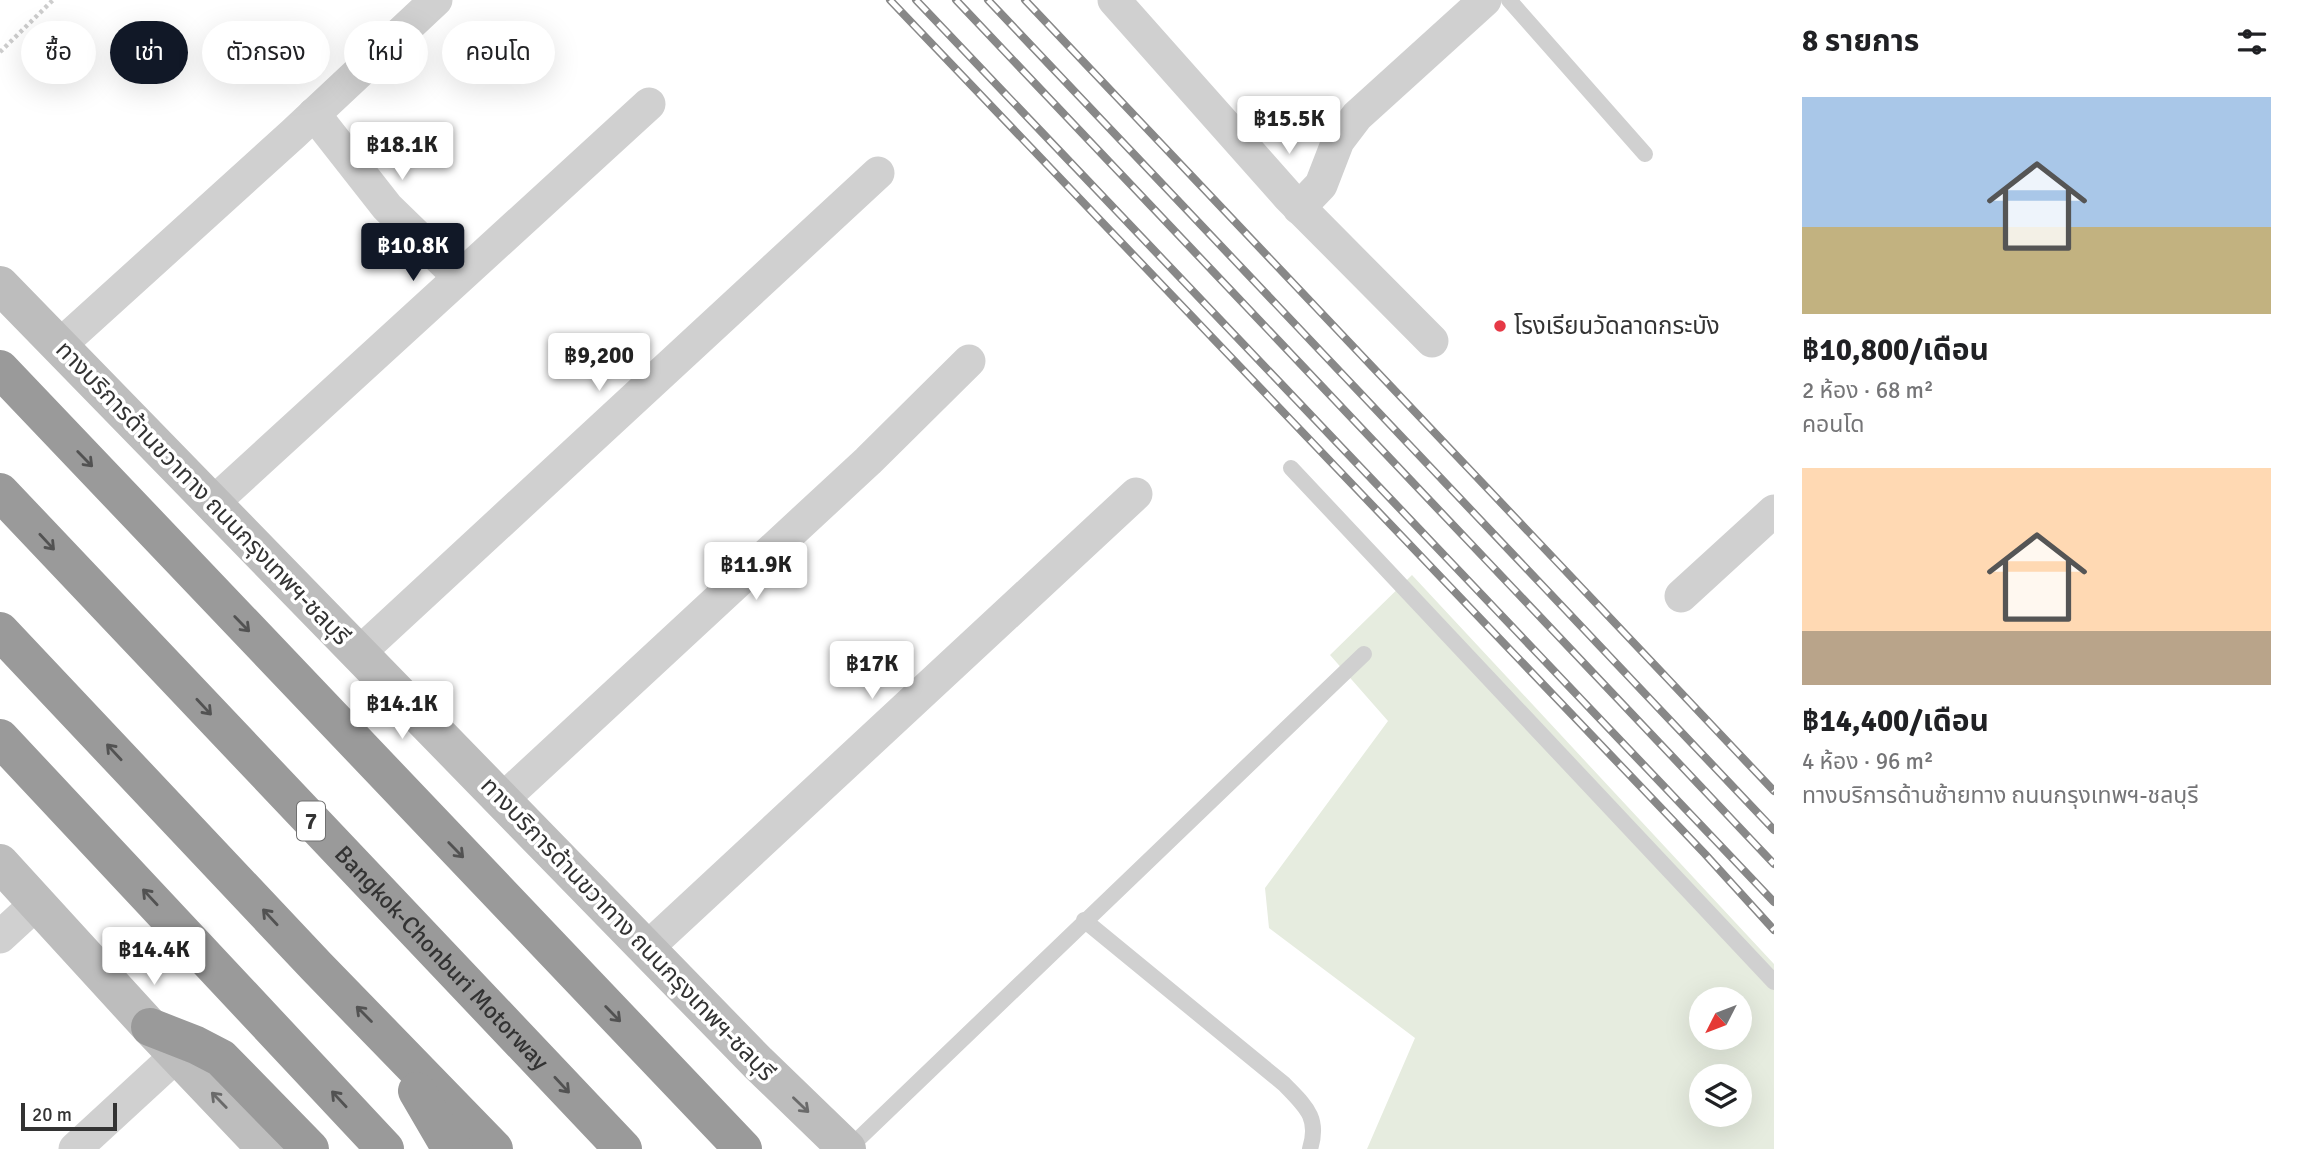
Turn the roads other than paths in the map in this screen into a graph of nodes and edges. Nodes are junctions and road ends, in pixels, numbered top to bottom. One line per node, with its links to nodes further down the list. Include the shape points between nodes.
1 (436, 0): 6 (street)
2 (1114, 0): 9 (street)
3 (1485, 0): 9 (street, via 1357,116 1338,141 1321,184)
4 (1509, 0): 7 (lane)
5 (649, 104): 10 (street)
6 (314, 114): 10 (street, via 387,207); 13 (street)
7 (1645, 155)
8 (878, 173): 23 (street)
9 (1299, 208): 12 (street)
10 (459, 277): 19 (street)
11 (0, 285): 13 (main road, ทางบริการด้านขวาทาง ถนนกรุงเทพฯ-ชลบุรี)
12 (1432, 341)
13 (59, 346): 19 (main road, ทางบริการด้านขวาทาง ถนนกรุงเทพฯ-ชลบุรี)
14 (969, 361): 26 (street, via 868,461)
15 (0, 369): 36 (highway, one-way to 36)
16 (1291, 468): 32 (lane)
17 (0, 492): 43 (highway, Bangkok-Chonburi Motorway / 7, one-way to 43)
18 (1136, 494): 31 (street)
19 (213, 503): 23 (main road, ทางบริการด้านขวาทาง ถนนกรุงเทพฯ-ชลบุรี)
20 (1774, 511): 21 (street)
21 (1681, 596)
22 (0, 631): 35 (highway, one-way to 22)
23 (359, 653): 26 (main road, ทางบริการด้านขวาทาง ถนนกรุงเทพฯ-ชลบุรี)
24 (1364, 654): 29 (lane)
25 (12, 750): 40 (highway, one-way to 25)
26 (502, 800): 31 (main road, ทางบริการด้านขวาทาง ถนนกรุงเทพฯ-ชลบุรี)
27 (0, 863): 28 (main road)
28 (37, 903): 30 (street); 33 (main road)
29 (1084, 920): 46 (lane); 47 (lane, via 1284,1084 1312,1118 1315,1132)
30 (0, 937)
31 (646, 948): 46 (main road, ทางบริการด้านขวาทาง ถนนกรุงเทพฯ-ชลบุรี, one-way to 46)
32 (1774, 982)
33 (150, 1027): 34 (main road); 39 (highway, via 221,1058)
34 (177, 1055): 37 (street); 38 (main road, one-way to 34)
35 (411, 1062): 41 (highway, via 417,1090); 42 (highway)
36 (671, 1076): 44 (highway); 45 (highway)
37 (75, 1149)
38 (266, 1149)
39 (310, 1149)
40 (385, 1149)
41 (454, 1149)
42 (494, 1149)
43 (623, 1149)
44 (743, 1149)
45 (767, 1149)
46 (848, 1149)
47 (1310, 1149)

